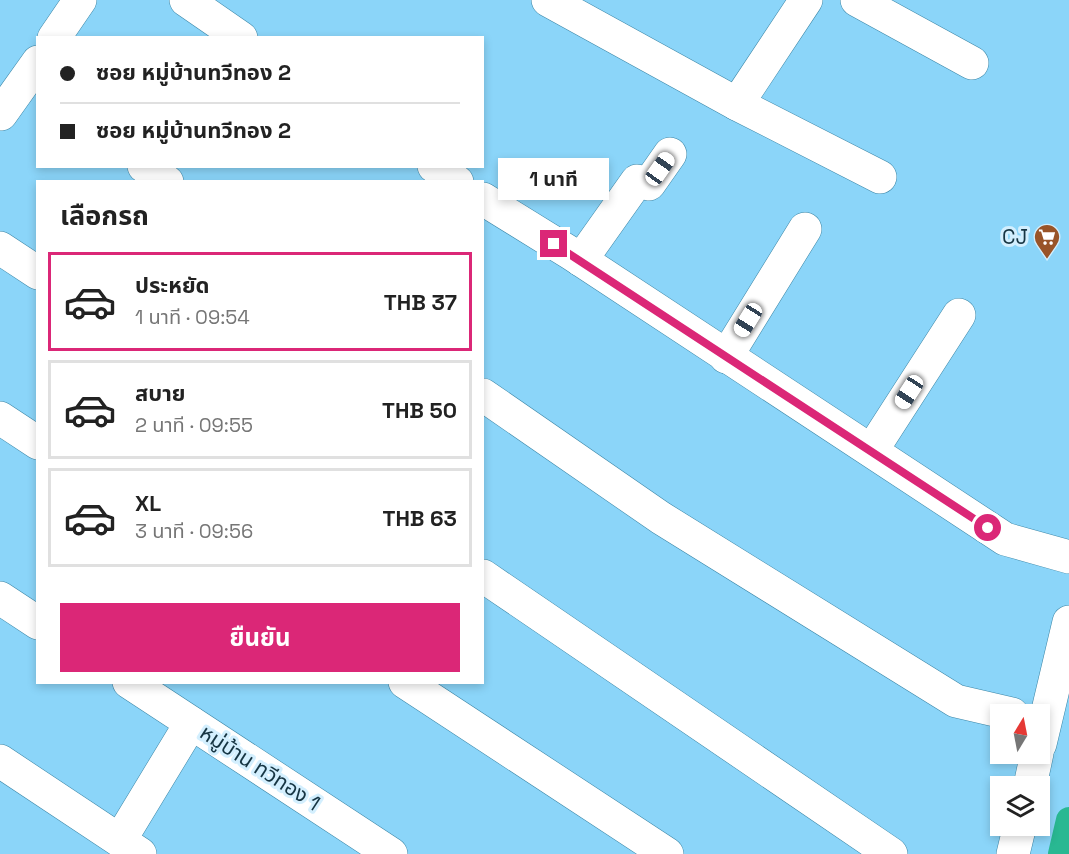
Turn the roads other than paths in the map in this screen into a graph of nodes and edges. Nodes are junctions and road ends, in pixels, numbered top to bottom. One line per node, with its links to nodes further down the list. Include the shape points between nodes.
1 (80, 0): 7 (street)
2 (186, 0): 6 (street)
3 (548, 0): 10 (street)
4 (806, 0): 10 (street)
5 (857, 0): 8 (street)
6 (233, 35)
7 (55, 36)
8 (972, 63)
9 (36, 65): 11 (street)
10 (737, 104): 15 (street)
11 (1, 114)
12 (670, 154): 21 (street, via 649,184 637,181)
13 (147, 168): 16 (street)
14 (437, 168): 17 (street)
15 (880, 177)
16 (163, 180)
17 (453, 180)
18 (484, 200): 21 (street)
19 (805, 229): 24 (street)
20 (0, 248): 22 (street)
21 (581, 260): 24 (street)
22 (36, 272)
23 (959, 315): 28 (street)
24 (726, 357): 28 (street)
25 (484, 396): 37 (street, via 661,518 956,701)
26 (0, 418): 27 (street)
27 (36, 442)
28 (872, 450): 29 (street, via 1005,539)
29 (1069, 557)
30 (484, 577): 44 (street)
31 (0, 598): 32 (street)
32 (36, 622)
33 (1069, 622): 36 (street)
34 (132, 684): 38 (street, หมู่บ้าน ทวีทอง 1)
35 (408, 684): 43 (street)
36 (1048, 704)
37 (990, 709)
38 (190, 723): 41 (street); 42 (street, หมู่บ้าน ทวีทอง 1)
39 (0, 761): 41 (street)
40 (1017, 836): 45 (street)
41 (130, 847)
42 (391, 854)
43 (667, 854)
44 (891, 854)
45 (1013, 854)

